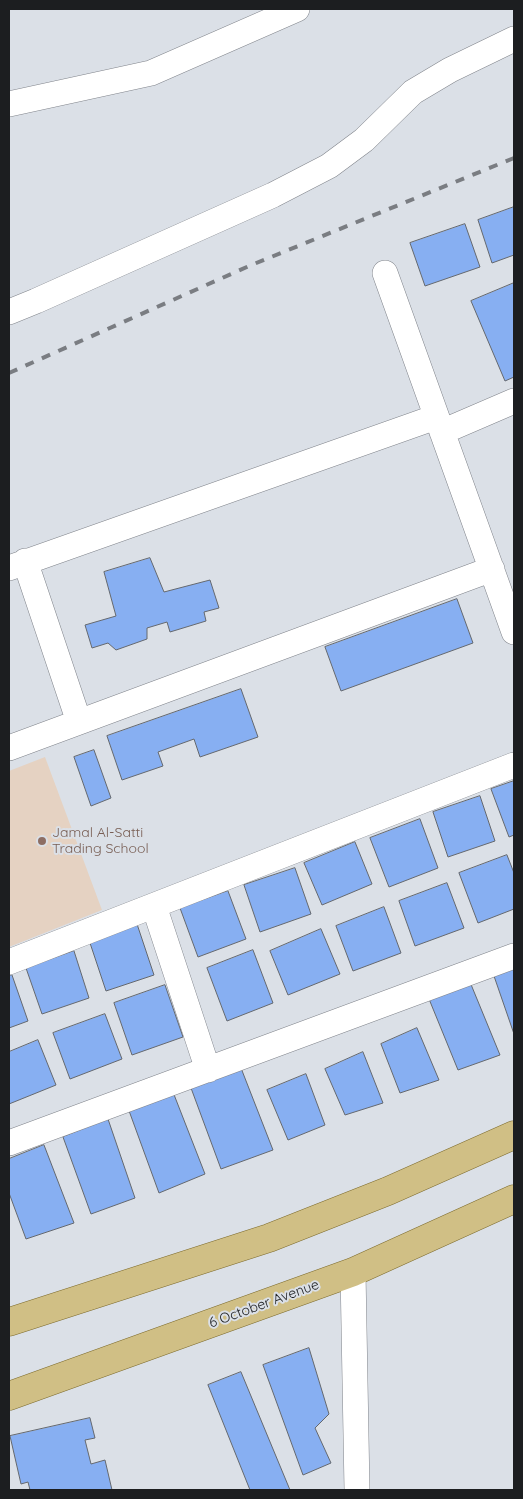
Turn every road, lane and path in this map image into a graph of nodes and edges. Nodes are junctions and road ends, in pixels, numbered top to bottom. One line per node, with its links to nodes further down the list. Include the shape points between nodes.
1 (296, 9): 2 (street)
2 (250, 18): 4 (street, via 151,74)
3 (514, 39): 6 (street, via 413,92 364,140 329,166 274,195)
4 (9, 104)
5 (385, 273): 8 (street)
6 (9, 312)
7 (514, 401): 8 (street)
8 (439, 424): 9 (street); 10 (street)
9 (17, 565): 12 (street)
10 (492, 569): 11 (street); 12 (street)
11 (514, 632)
12 (79, 722): 13 (street)
13 (9, 748)
14 (514, 765): 15 (street)
15 (154, 906): 17 (street); 18 (street)
16 (514, 956): 18 (street)
17 (9, 962)
18 (208, 1070): 20 (street)
19 (514, 1135): 23 (main road, via 388,1191 269,1238)
20 (9, 1144)
21 (514, 1199): 22 (main road, 6 October Avenue)
22 (353, 1272): 24 (main road, 6 October Avenue); 25 (street)
23 (9, 1322)
24 (9, 1396)
25 (356, 1461): 26 (street); 27 (street)
26 (357, 1490)
27 (375, 1490)

